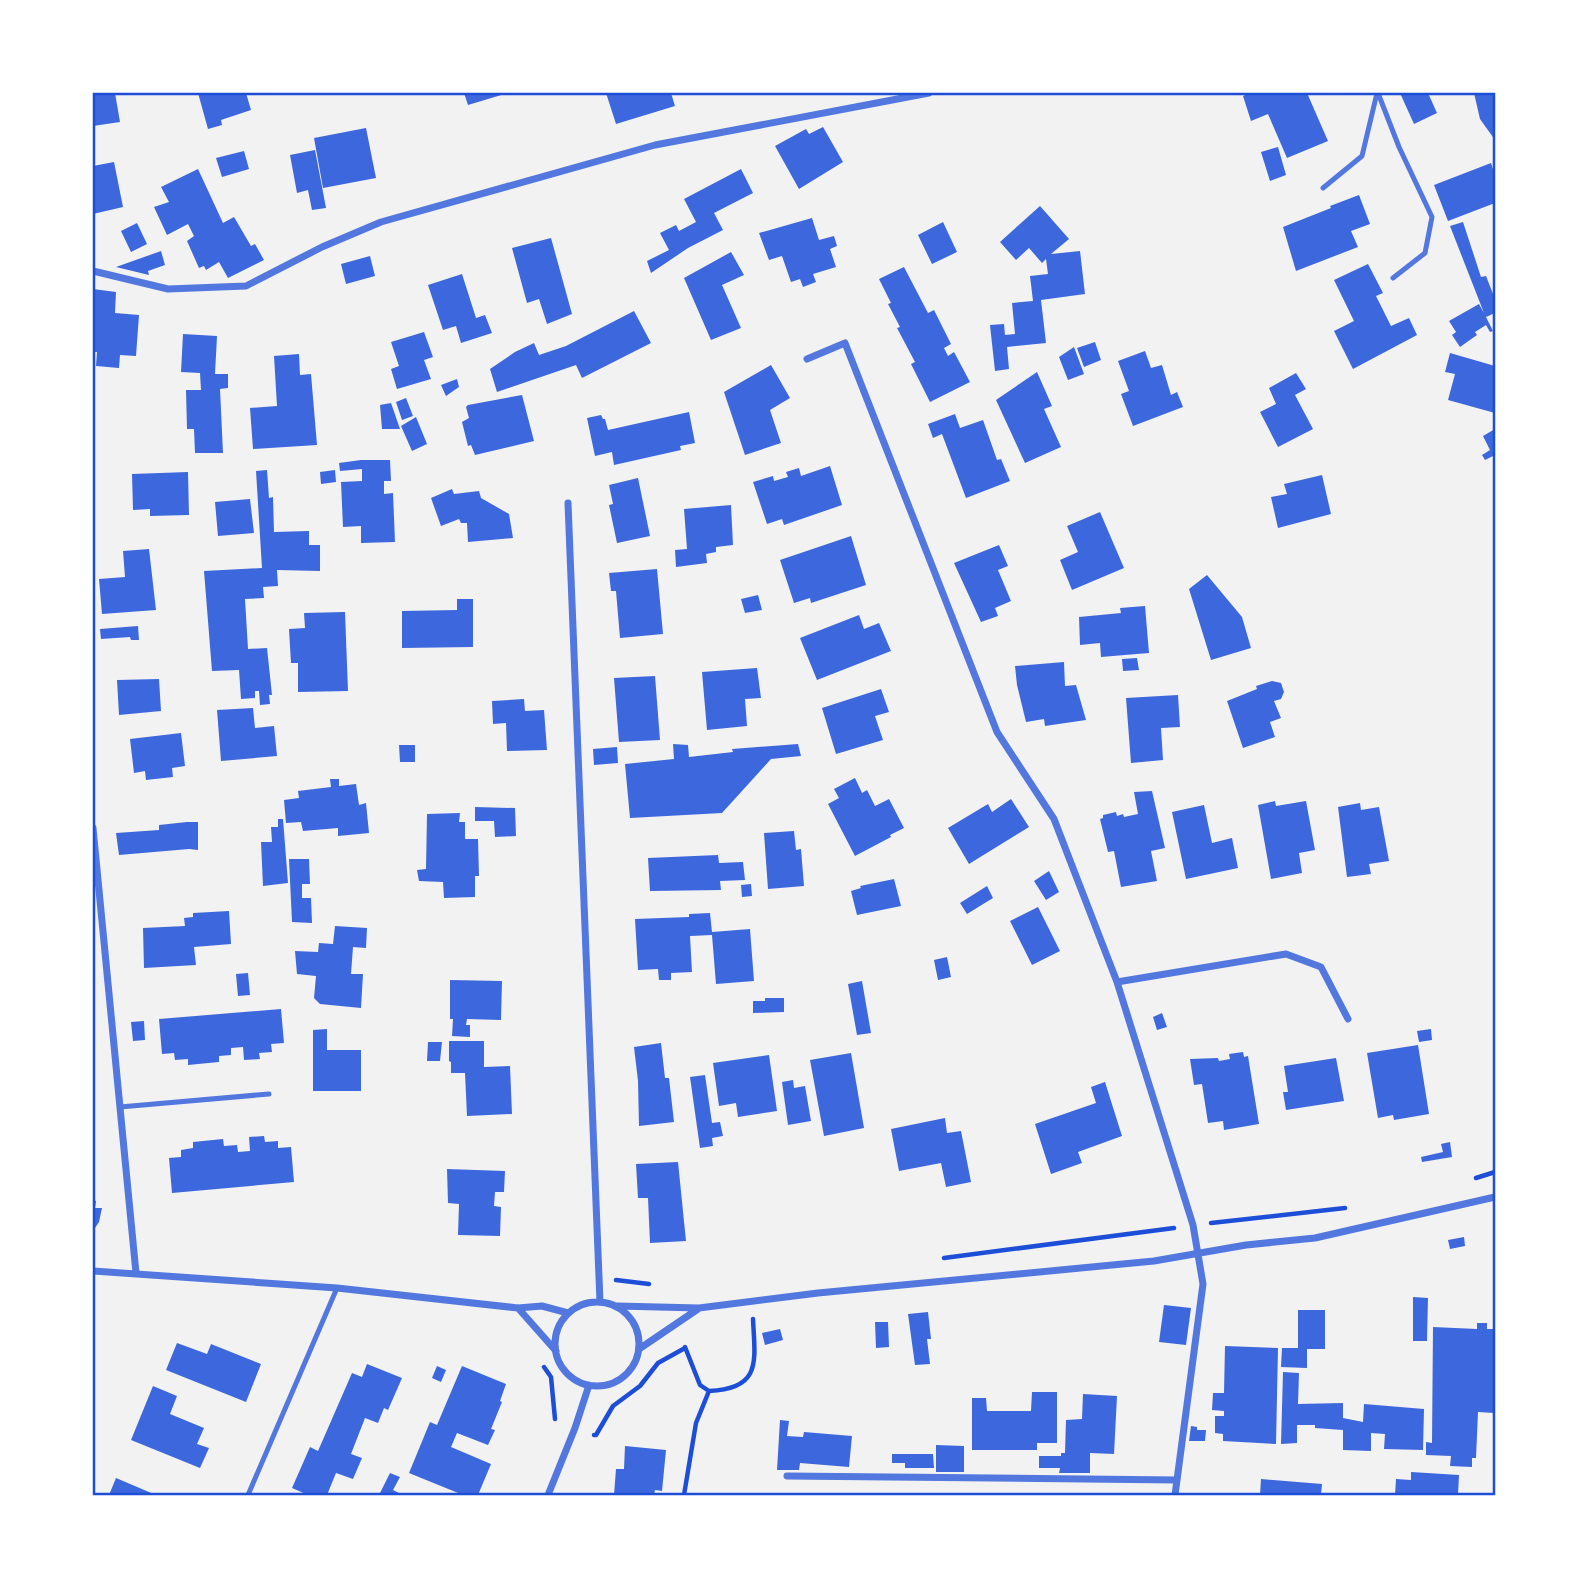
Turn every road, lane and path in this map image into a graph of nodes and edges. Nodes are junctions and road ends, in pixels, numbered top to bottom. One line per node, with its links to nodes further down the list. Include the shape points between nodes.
1 (927, 93): 4 (street, via 655,145 394,218 322,247 246,286 168,289)
2 (1378, 93): 3 (lane, via 1362,156); 5 (lane, via 1432,217 1425,253)
3 (1323, 188)
4 (93, 271)
5 (1393, 278)
6 (807, 359): 9 (street, via 845,343 997,732 1054,819)
7 (568, 503): 21 (street)
8 (93, 828): 12 (street)
9 (1117, 982): 10 (street, via 1286,954 1321,967); 18 (street)
10 (1348, 1019)
11 (269, 1094): 12 (lane)
12 (120, 1107): 20 (street)
13 (1495, 1172): 14 (path)
14 (1471, 1180)
15 (1495, 1197): 18 (street, via 1315,1238)
16 (1355, 1207): 17 (path)
17 (1223, 1222)
18 (1198, 1254): 23 (street); 39 (street, via 1203,1284)
19 (93, 1271): 20 (street)
20 (136, 1273): 22 (street)
21 (599, 1282): 24 (street); 27 (path, via 660,1286)
22 (337, 1288): 26 (street); 40 (lane)
23 (753, 1300): 28 (street); 36 (path, via 755,1363 744,1383 727,1391)
24 (600, 1301): 25 (street); 29 (street)
25 (617, 1306): 27 (street); 32 (street, via 635,1324)
26 (518, 1308): 29 (street, via 542,1306); 33 (street)
27 (669, 1308): 28 (street)
28 (699, 1308): 30 (street)
29 (568, 1313): 33 (street, via 559,1324)
30 (676, 1325): 31 (path); 32 (street)
31 (685, 1348): 36 (path, via 701,1385); 37 (path, via 658,1363 640,1386 612,1406 596,1435)
32 (639, 1349): 35 (street, via 627,1374 616,1382)
33 (556, 1351): 35 (street, via 568,1374)
34 (539, 1360): 37 (path, via 551,1377 555,1422)
35 (589, 1385): 37 (street)
36 (709, 1391): 42 (path, via 696,1423)
37 (575, 1428): 41 (street)
38 (787, 1476): 39 (street)
39 (1177, 1480): 43 (street)
40 (248, 1495)
41 (548, 1495)
42 (684, 1495)
43 (1175, 1495)

